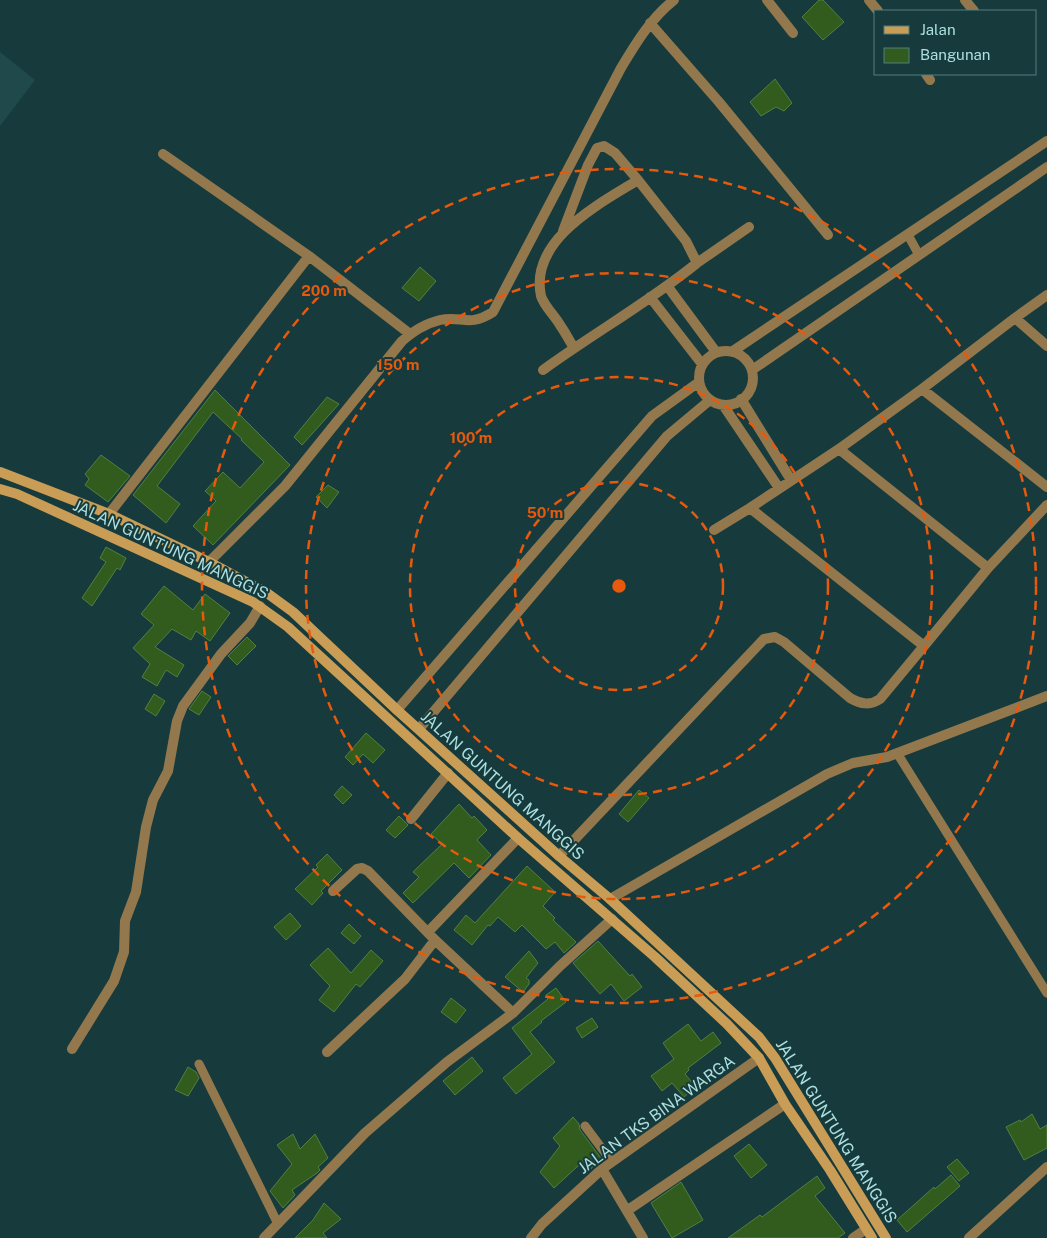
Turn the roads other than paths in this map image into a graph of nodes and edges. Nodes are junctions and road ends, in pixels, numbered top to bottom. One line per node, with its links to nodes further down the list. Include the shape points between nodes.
1 (674, 0): 7 (street)
2 (766, 0): 8 (street)
3 (869, 0): 5 (street)
4 (965, 0): 6 (street)
5 (877, 10)
6 (973, 10)
7 (650, 23): 15 (street); 24 (street, via 621,68 493,312 482,320 441,320)
8 (793, 33)
9 (1047, 141): 16 (street)
10 (162, 154): 18 (street)
11 (1047, 167): 17 (street)
12 (638, 180): 14 (street); 14 (street, via 616,154 604,146 597,148); 19 (street, via 686,241)
13 (749, 227): 19 (street)
14 (562, 232): 26 (street, via 547,255 540,277 542,298)
15 (828, 235)
16 (908, 235): 17 (lane); 27 (street)
17 (919, 255): 31 (street)
18 (309, 256): 24 (street); 45 (street)
19 (697, 263): 20 (street)
20 (668, 287): 22 (street); 28 (street)
21 (1047, 296): 23 (street)
22 (650, 297): 26 (street); 29 (street)
23 (1015, 318): 25 (street); 33 (street)
24 (410, 334): 47 (street, via 285,486)
25 (1047, 346)
26 (574, 348): 30 (street)
27 (733, 351): 28 (street); 31 (street, via 745,358)
28 (716, 352): 29 (street)
29 (702, 364): 32 (street)
30 (543, 370)
31 (752, 370): 34 (street, via 753,383)
32 (699, 382): 35 (street); 52 (street, via 652,416)
33 (922, 388): 37 (street); 40 (street)
34 (742, 399): 36 (street); 39 (street)
35 (710, 400): 36 (street); 53 (street, via 667,436)
36 (723, 405): 41 (street)
37 (839, 449): 39 (street); 48 (street)
38 (0, 472): 45 (street, JALAN GUNTUNG MANGGIS)
39 (791, 480): 41 (street)
40 (1047, 487)
41 (779, 488): 44 (street)
42 (0, 489): 49 (street, JALAN GUNTUNG MANGGIS)
43 (1047, 504): 48 (street)
44 (750, 508): 46 (street); 50 (street)
45 (109, 514): 47 (street, JALAN GUNTUNG MANGGIS)
46 (714, 530)
47 (209, 562): 52 (street, JALAN GUNTUNG MANGGIS, via 267,593 293,612)
48 (988, 568): 50 (street)
49 (260, 606): 55 (street, JALAN GUNTUNG MANGGIS, via 288,627); 66 (street, via 183,706 177,721 168,772 154,800 146,827 136,892 125,921 124,952 114,981)
50 (924, 646): 58 (street, via 880,699 868,704 850,698 784,642 775,637 764,639)
51 (1047, 696): 54 (street)
52 (397, 710): 53 (street, JALAN GUNTUNG MANGGIS)
53 (419, 729): 58 (street, JALAN GUNTUNG MANGGIS)
54 (897, 753): 60 (street, via 853,763 826,774); 64 (lane)
55 (448, 773): 56 (street); 57 (street, JALAN GUNTUNG MANGGIS)
56 (411, 819)
57 (518, 838): 61 (street, JALAN GUNTUNG MANGGIS); 62 (street)
58 (559, 856): 60 (street, JALAN GUNTUNG MANGGIS)
59 (333, 891): 62 (street, via 362,868)
60 (610, 899): 83 (street, JALAN GUNTUNG MANGGIS, via 768,1046)
61 (612, 919): 65 (street); 68 (street, JALAN GUNTUNG MANGGIS, via 727,1024)
62 (428, 932): 63 (street)
63 (435, 940): 65 (street); 67 (street, via 406,979)
64 (1047, 992)
65 (512, 1013): 76 (street, via 447,1062 358,1139)
66 (72, 1049)
67 (327, 1052)
68 (758, 1058): 70 (street, JALAN GUNTUNG MANGGIS); 72 (street, JALAN TKS BINA WARGA)
69 (199, 1064): 76 (lane)
70 (785, 1104): 75 (street); 77 (street, JALAN GUNTUNG MANGGIS)
71 (585, 1126): 72 (lane)
72 (612, 1162): 74 (street, JALAN TKS BINA WARGA)
73 (1047, 1167): 84 (street)
74 (602, 1169): 75 (street); 79 (street, JALAN TKS BINA WARGA)
75 (628, 1210): 80 (street)
76 (278, 1224): 78 (street)
77 (866, 1229): 81 (street); 82 (street, JALAN GUNTUNG MANGGIS)
78 (264, 1238)
79 (531, 1238)
80 (643, 1238)
81 (853, 1238)
82 (872, 1238)
83 (886, 1238)
84 (969, 1238)

